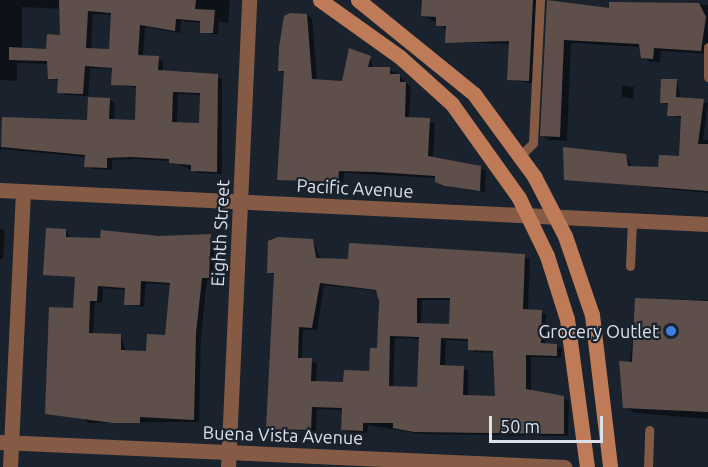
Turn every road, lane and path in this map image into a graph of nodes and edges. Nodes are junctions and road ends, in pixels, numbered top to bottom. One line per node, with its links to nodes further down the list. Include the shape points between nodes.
1 (249, 0): 10 (street, Eighth Street)
2 (320, 0): 11 (main road, via 400,57 452,104 498,162)
3 (358, 0): 7 (main road, via 474,94)
4 (540, 0): 7 (lane, via 533,143)
5 (708, 47): 6 (lane)
6 (708, 77)
7 (521, 155): 12 (main road)
8 (0, 190): 9 (street, Pacific Avenue)
9 (23, 191): 10 (street, Pacific Avenue); 17 (street)
10 (241, 202): 11 (street, Pacific Avenue); 18 (street, Eighth Street)
11 (528, 216): 12 (street, Pacific Avenue); 22 (main road, via 567,319)
12 (556, 218): 13 (street, Pacific Avenue); 23 (main road, via 592,315)
13 (632, 221): 14 (street, Pacific Avenue); 15 (lane)
14 (708, 224)
15 (630, 266)
16 (649, 430): 24 (lane)
17 (6, 442): 18 (street, Buena Vista Avenue); 20 (street)
18 (228, 460): 19 (street, Buena Vista Avenue)
19 (499, 466): 21 (street, Buena Vista Avenue)
20 (10, 467)
21 (564, 467)
22 (586, 467)
23 (610, 467)
24 (648, 467)

